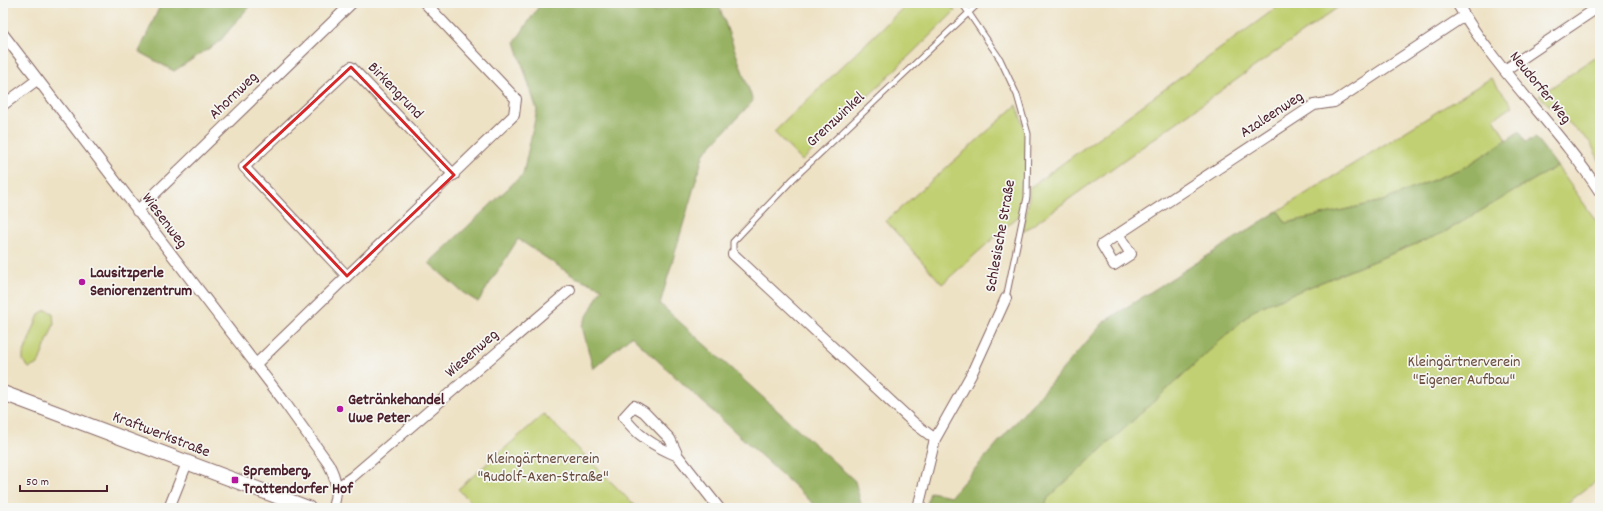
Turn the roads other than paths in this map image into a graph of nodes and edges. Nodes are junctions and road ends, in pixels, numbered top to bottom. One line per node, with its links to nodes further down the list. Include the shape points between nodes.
1 (352, 3): 15 (street, Ahornweg)
2 (425, 3): 13 (street, via 516,99 514,115)
3 (962, 3): 7 (lane)
4 (979, 3): 7 (lane, Grenzwinkel)
5 (1457, 3): 8 (street, Neudorfer Weg)
6 (1600, 6): 10 (street)
7 (970, 12): 17 (lane, Grenzwinkel, via 793,179 733,242); 20 (lane, Schlesische Straße, via 1000,59 1017,95 1028,134 1026,197)
8 (1464, 16): 10 (street, Neudorfer Weg); 16 (street, Azaleenweg, via 1334,102 1314,104)
9 (3, 34): 11 (street, Wiesenweg)
10 (1505, 70): 14 (street, Neudorfer Weg, via 1562,138)
11 (37, 80): 12 (street); 15 (street, Wiesenweg)
12 (3, 105)
13 (454, 175): 18 (street); 18 (street, Birkengrund, via 351,67 244,167)
14 (1600, 192)
15 (137, 211): 21 (street, Wiesenweg)
16 (1118, 234)
17 (733, 254): 23 (street)
18 (347, 276): 21 (street)
19 (570, 290): 26 (street, Wiesenweg)
20 (1006, 298): 23 (street, Schlesische Straße, via 970,375)
21 (255, 365): 26 (street, Wiesenweg, via 328,463 334,472)
22 (3, 393): 25 (main road, Kraftwerkstraße)
23 (935, 439): 31 (street, Schlesische Straße)
24 (678, 456): 24 (street, via 670,439 644,412 634,406 624,417 630,426 661,449); 30 (street)
25 (187, 463): 27 (street); 28 (main road, Kraftwerkstraße)
26 (338, 487): 29 (street, Wiesenweg)
27 (169, 508)
28 (308, 508)
29 (334, 508)
30 (719, 508)
31 (918, 508)

